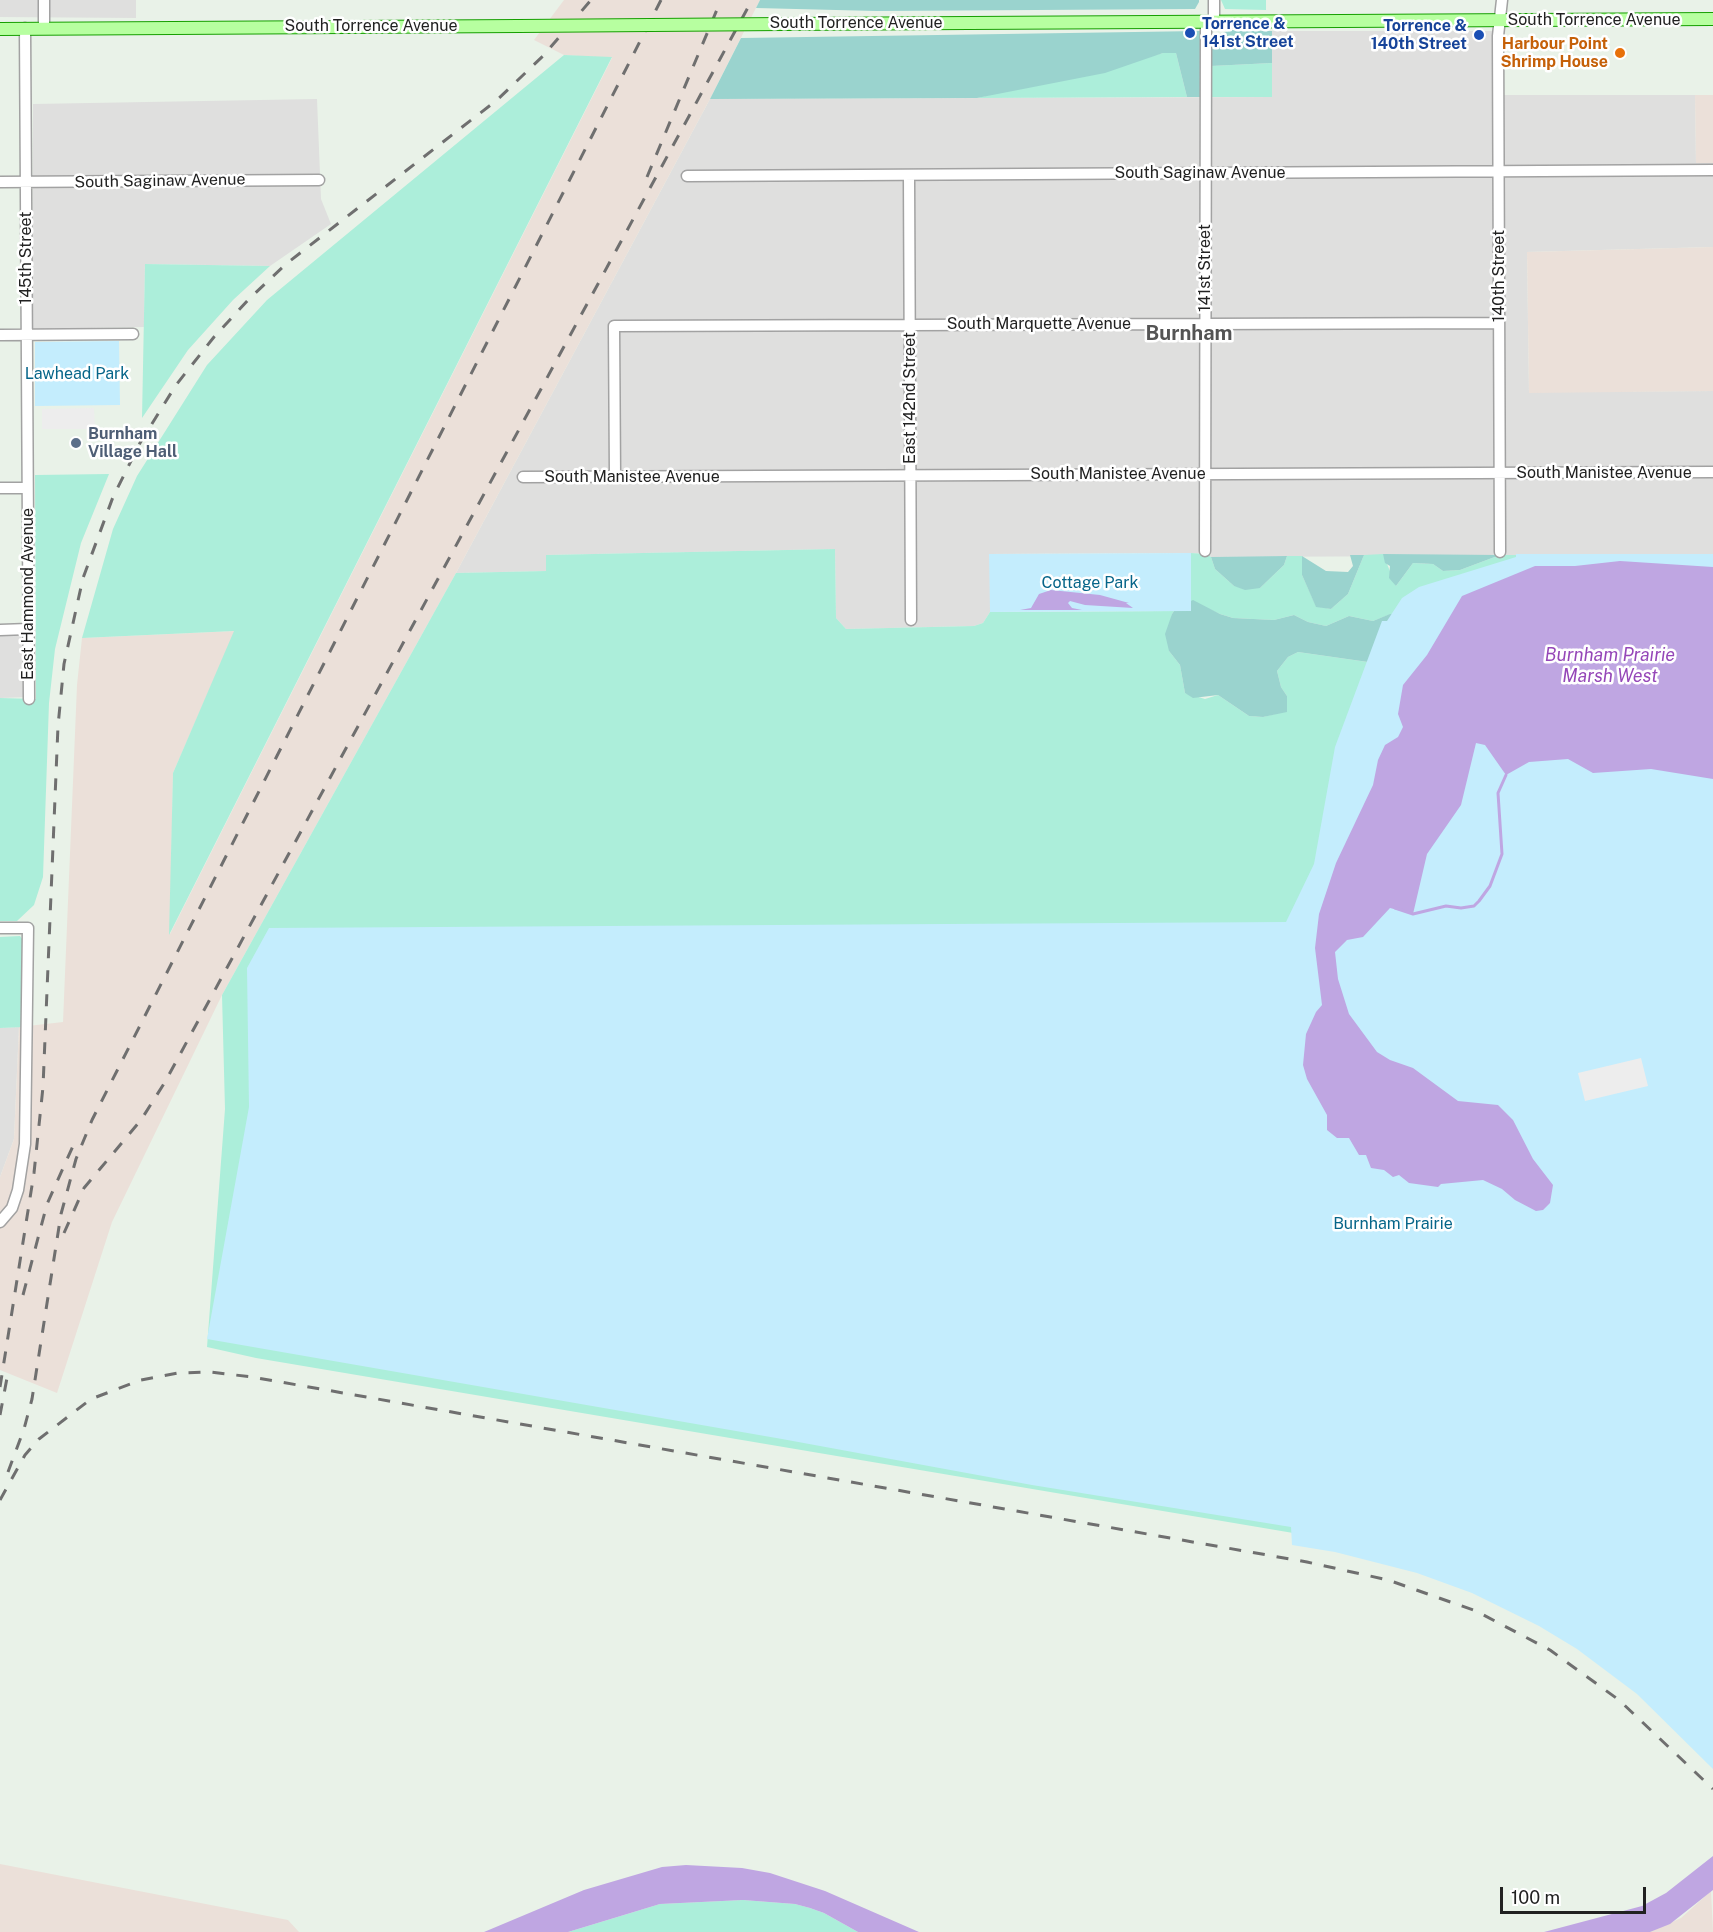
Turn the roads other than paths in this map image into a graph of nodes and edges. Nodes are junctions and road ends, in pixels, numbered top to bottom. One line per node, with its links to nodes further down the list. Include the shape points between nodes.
1 (44, 0): 9 (street)
2 (1214, 0): 6 (street, 141st Street)
3 (1502, 0): 5 (street, 140th Street)
4 (1713, 19): 5 (main road, South Torrence Avenue)
5 (1500, 20): 6 (main road, South Torrence Avenue); 11 (street, 140th Street)
6 (1210, 22): 9 (main road, South Torrence Avenue, bridge); 12 (street, 141st Street)
7 (0, 28): 8 (main road, South Torrence Avenue)
8 (26, 28): 9 (main road, South Torrence Avenue); 17 (street, 145th Street)
9 (44, 28)
10 (1713, 170): 11 (street, South Saginaw Avenue)
11 (1499, 171): 12 (street, South Saginaw Avenue); 18 (street, 140th Street)
12 (1204, 172): 14 (street, South Saginaw Avenue); 19 (street, 141st Street)
13 (687, 176): 14 (street, South Saginaw Avenue)
14 (909, 176): 20 (street, East 142nd Street)
15 (319, 180): 17 (street, South Saginaw Avenue)
16 (0, 182): 17 (street, South Saginaw Avenue)
17 (26, 182): 23 (street, 145th Street)
18 (1499, 322): 19 (street, South Marquette Avenue); 25 (street, 140th Street)
19 (1205, 324): 20 (street, South Marquette Avenue); 26 (street, 141st Street)
20 (910, 325): 27 (street, East 142nd Street); 29 (street, South Marquette Avenue, via 614,326)
21 (134, 333): 23 (street)
22 (0, 335): 23 (street)
23 (26, 335): 31 (street, 145th Street)
24 (1713, 472): 25 (street, South Manistee Avenue)
25 (1500, 473): 26 (street, South Manistee Avenue); 33 (street, 140th Street)
26 (1205, 474): 27 (street, South Manistee Avenue); 32 (street, 141st Street)
27 (910, 475): 29 (street, South Manistee Avenue); 34 (street, East 142nd Street)
28 (523, 477): 29 (street, South Manistee Avenue)
29 (615, 477)
30 (0, 488): 31 (street)
31 (27, 488): 35 (street, East Hammond Avenue)
32 (1205, 551)
33 (1500, 552)
34 (910, 620)
35 (28, 629): 36 (street); 37 (street, East Hammond Avenue)
36 (0, 630)
37 (29, 699)
38 (0, 928): 39 (street, via 28,928 25,1144 18,1190 12,1208)
39 (0, 1222)

